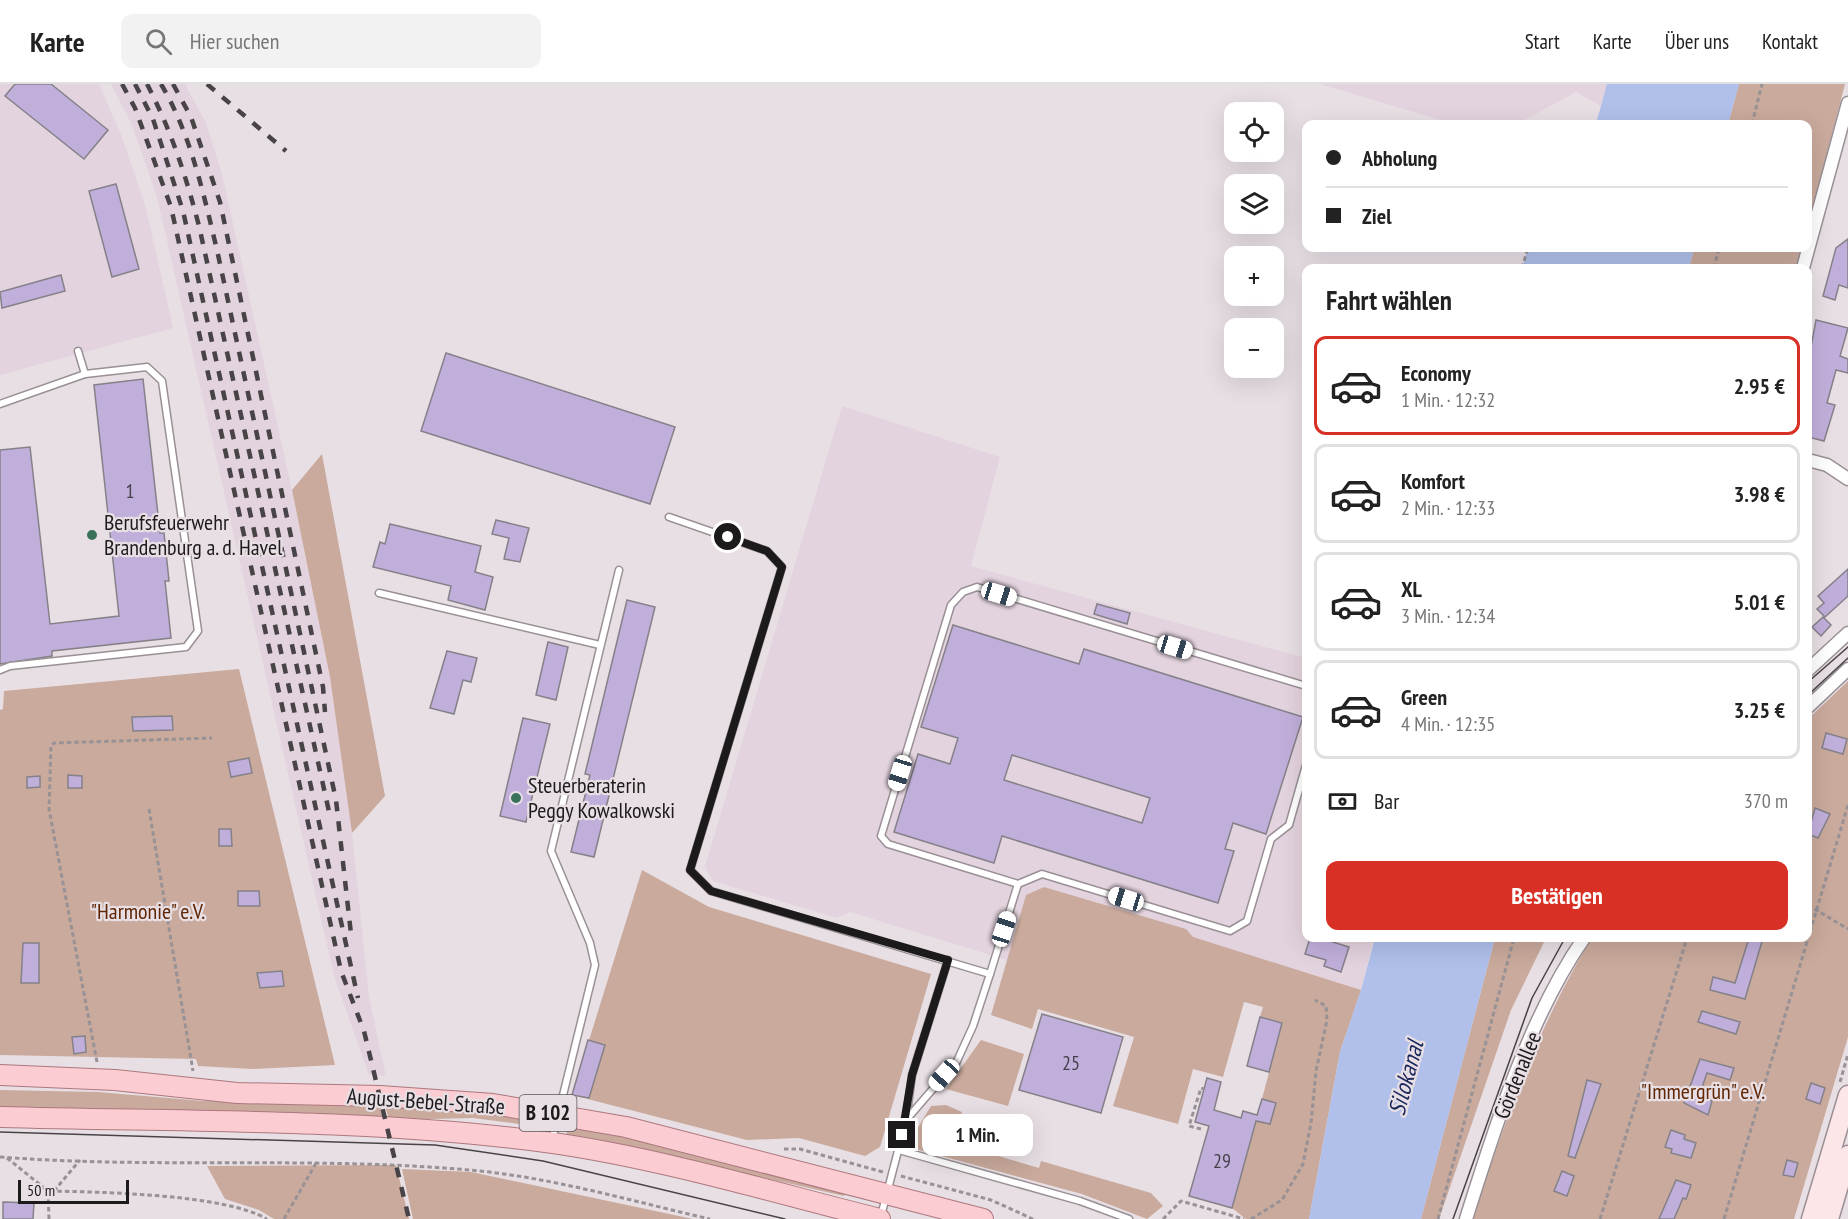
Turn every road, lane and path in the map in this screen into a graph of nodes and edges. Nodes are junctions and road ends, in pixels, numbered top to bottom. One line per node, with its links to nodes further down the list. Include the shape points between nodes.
1 (1762, 84): 3 (path)
2 (1848, 103): 4 (street)
3 (1753, 120)
4 (1812, 235)
5 (78, 351): 6 (lane)
6 (85, 374): 7 (lane); 17 (lane, via 147,367 162,381 198,631 186,647)
7 (0, 404)
8 (1812, 461): 9 (street, via 1827,465)
9 (1848, 480)
10 (669, 517): 33 (lane, via 767,551 782,567 690,870 711,891)
11 (619, 570): 14 (lane)
12 (379, 593): 14 (lane)
13 (1848, 633): 15 (street)
14 (600, 645): 41 (lane, via 551,851 590,943 595,965)
15 (1812, 666)
16 (1848, 669): 19 (street)
17 (0, 670)
18 (1302, 685): 24 (lane, via 977,588 963,592 951,605 881,836 888,844)
19 (1812, 703)
20 (212, 738): 36 (path, via 51,746 49,809)
21 (1302, 779): 24 (lane, via 1289,825 1271,839 1247,921 1230,931 1042,874)
22 (1848, 805): 26 (path)
23 (149, 810): 37 (path)
24 (1018, 884): 34 (lane)
25 (1812, 908): 26 (path)
26 (1817, 911): 27 (path); 28 (path)
27 (1812, 928)
28 (1848, 929)
29 (1513, 942): 67 (path)
30 (1581, 942): 68 (street, Gördenallee, via 1544,1008 1503,1108)
31 (1687, 942): 69 (path)
32 (1808, 942): 70 (path)
33 (948, 960): 34 (lane); 43 (lane, via 912,1075)
34 (990, 974): 43 (lane, via 957,1061)
35 (1315, 1000): 66 (path, via 1326,1006 1326,1020 1303,1164 1282,1200)
36 (97, 1062)
37 (194, 1074)
38 (0, 1076): 41 (main road, August-Bebel-Straße / B 102, via 115,1080 237,1093 426,1098)
39 (1204, 1089): 44 (path, via 1201,1088 1189,1126)
40 (1848, 1095): 71 (street)
41 (558, 1114): 45 (lane); 55 (main road, August-Bebel-Straße / B 102, via 626,1127)
42 (0, 1117): 45 (main road, August-Bebel-Straße / B 102, via 388,1128)
43 (906, 1120): 46 (lane)
44 (1201, 1129)
45 (552, 1143): 60 (main road, August-Bebel-Straße / B 102, via 618,1154)
46 (898, 1150): 55 (lane); 63 (lane, via 1080,1201)
47 (1848, 1155): 72 (street)
48 (0, 1157): 49 (path)
49 (7, 1158): 50 (path); 53 (path)
50 (80, 1160): 51 (path); 54 (path)
51 (316, 1163): 58 (path); 59 (path, via 472,1170 550,1182)
52 (921, 1182): 62 (path, via 991,1200)
53 (48, 1191): 54 (path); 56 (path)
54 (54, 1191): 57 (path, via 198,1201 257,1213)
55 (887, 1194): 60 (lane); 61 (main road, August-Bebel-Straße / B 102)
56 (50, 1219)
57 (267, 1219)
58 (284, 1219)
59 (710, 1219)
60 (880, 1219)
61 (983, 1219)
62 (1033, 1219)
63 (1129, 1219)
64 (1162, 1219): 65 (path, via 1181,1201)
65 (1245, 1219)
66 (1251, 1219)
67 (1438, 1219)
68 (1466, 1219)
69 (1600, 1219)
70 (1724, 1219)
71 (1811, 1219)
72 (1829, 1219)

